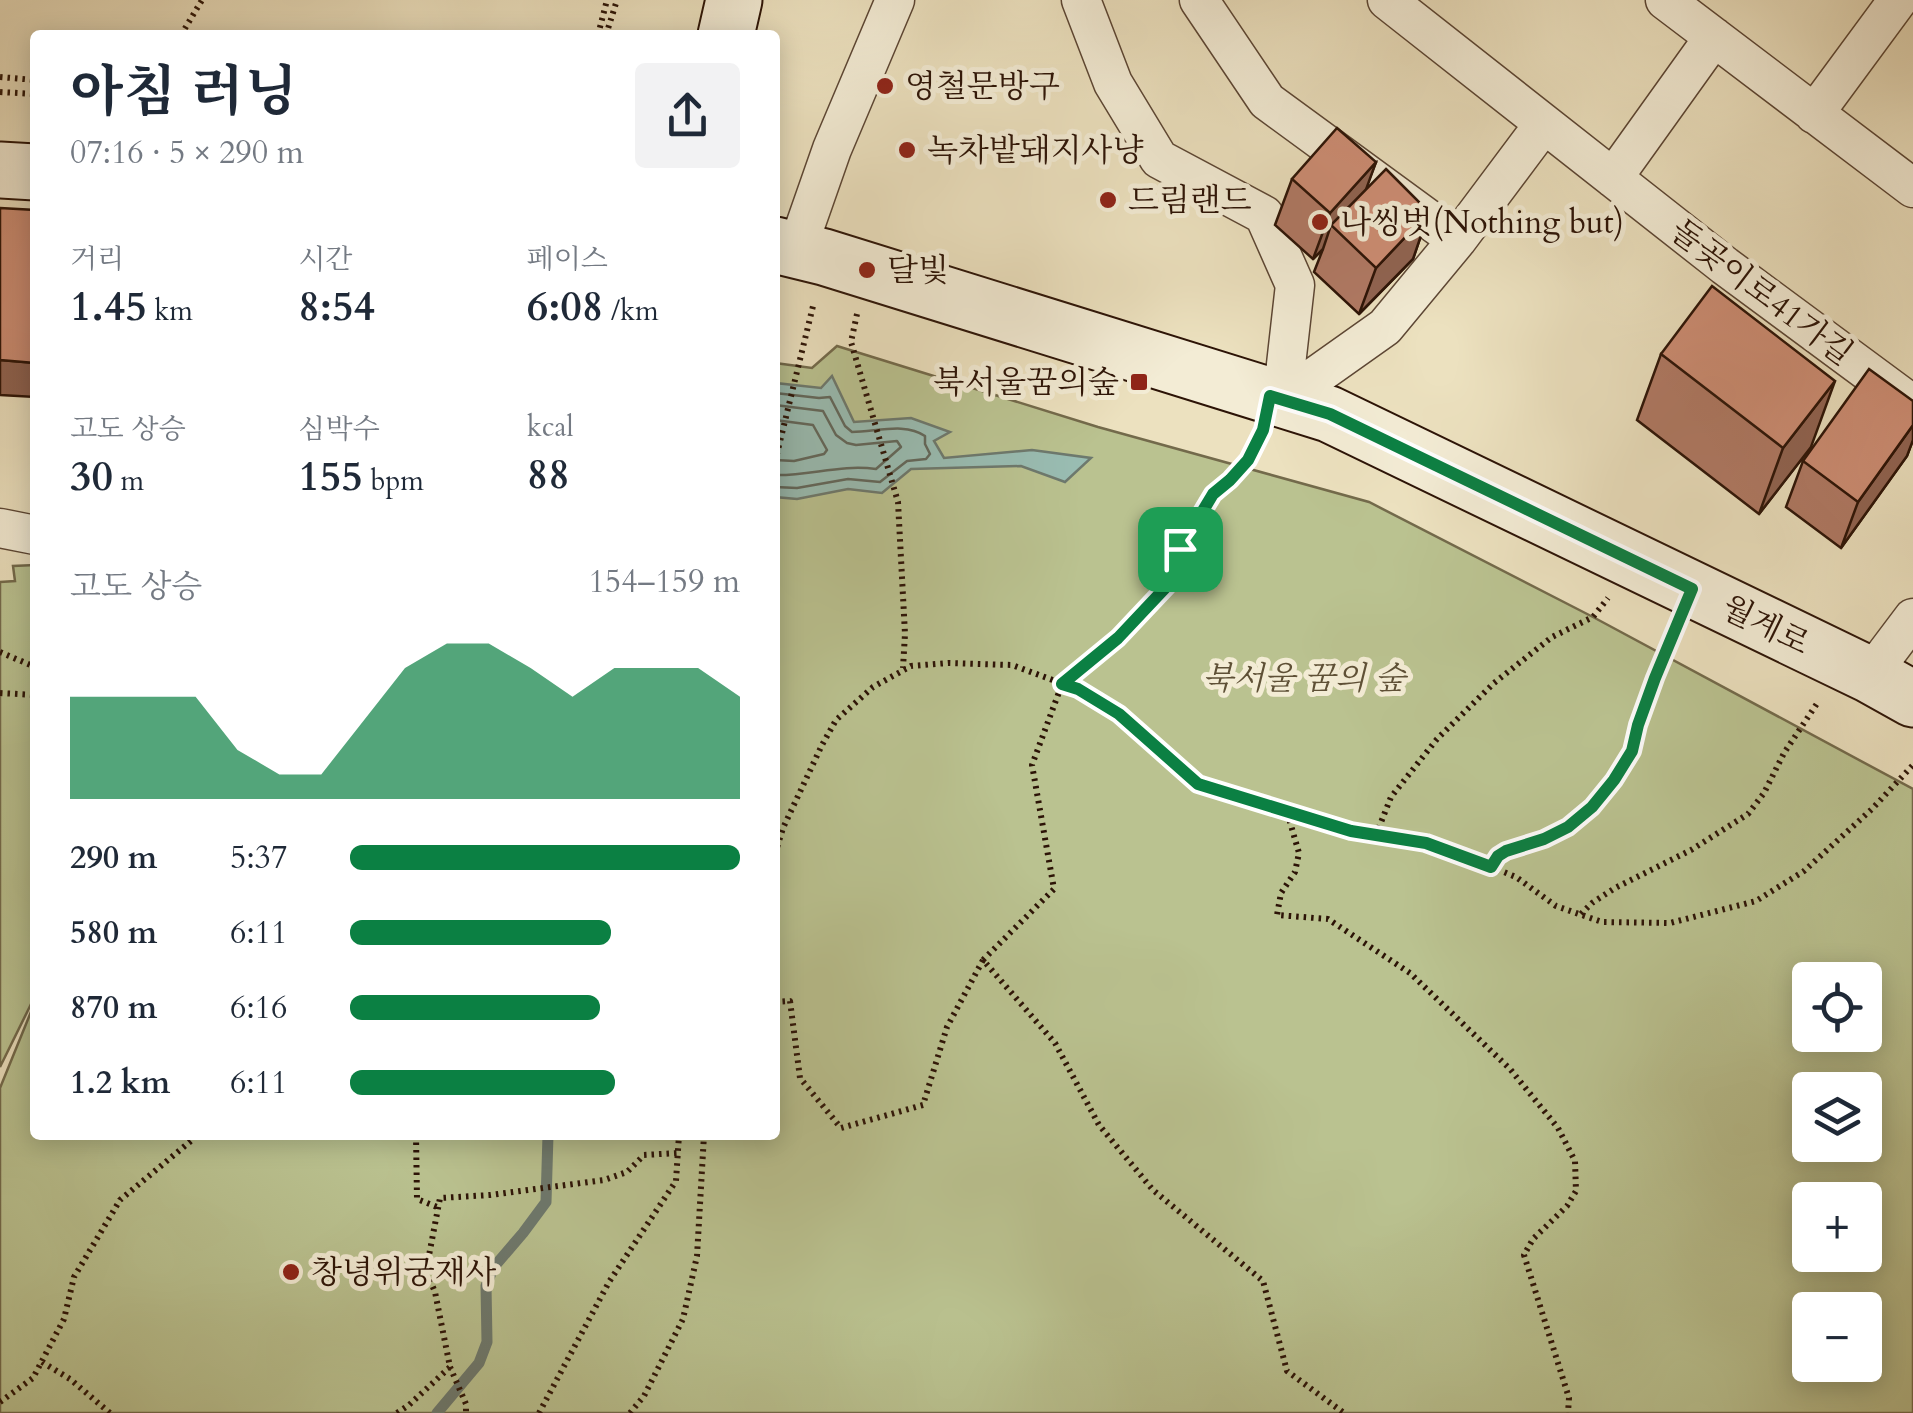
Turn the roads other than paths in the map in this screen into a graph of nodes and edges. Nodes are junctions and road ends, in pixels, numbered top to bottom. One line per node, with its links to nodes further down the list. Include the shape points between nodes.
1 (734, 0): 8 (main road)
2 (895, 0): 17 (street, via 832,148)
3 (1081, 0): 18 (street, via 1113,83 1158,160 1264,214 1295,285)
4 (1200, 0): 16 (street, via 1267,102)
5 (1386, 0): 11 (street, 돌곶이로41가길)
6 (1665, 0): 9 (street)
7 (1898, 0): 10 (street)
8 (727, 30)
9 (1714, 37): 10 (street); 14 (street)
10 (1814, 114): 15 (street)
11 (1543, 125): 14 (street, 돌곶이로41가길); 16 (street)
12 (0, 170): 13 (main road)
13 (30, 172)
14 (1613, 178): 19 (street, 돌곶이로41가길)
15 (1913, 188)
16 (1456, 240): 18 (street, via 1386,328)
17 (816, 255): 18 (main road, 월계로)
18 (1276, 398): 23 (main road, 월계로, via 1330,414)
19 (1913, 405)
20 (0, 528): 21 (street)
21 (30, 534)
22 (1913, 618): 23 (street)
23 (1875, 679)

